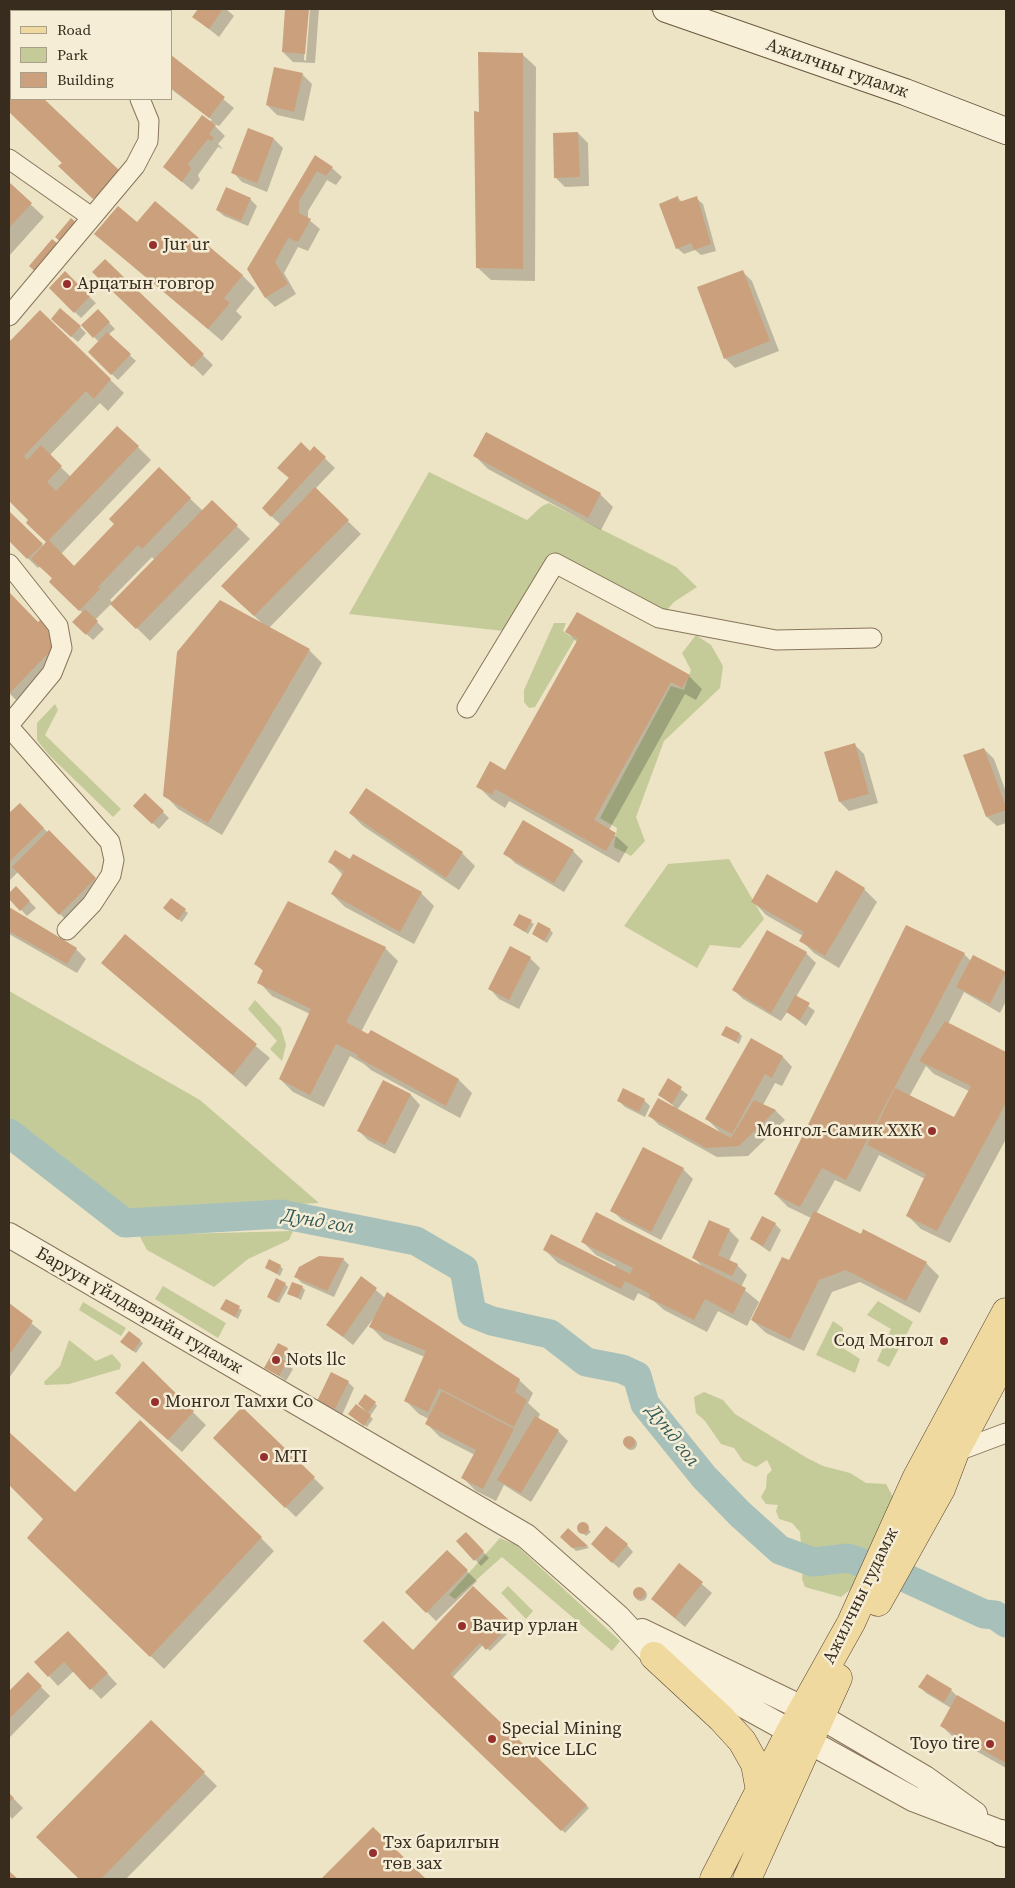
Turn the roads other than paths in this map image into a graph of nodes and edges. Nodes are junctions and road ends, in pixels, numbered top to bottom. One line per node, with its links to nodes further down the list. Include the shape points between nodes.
1 (666, 9): 3 (main road, Ажилчны гудамж, via 906,92)
2 (140, 100): 5 (street, via 149,121 148,141 134,166)
3 (1006, 131)
4 (9, 159): 5 (street)
5 (90, 216): 6 (street)
6 (9, 316)
7 (9, 564): 10 (street, via 58,626 62,648 52,673)
8 (872, 638): 9 (street, via 776,640 659,618 555,563)
9 (467, 708)
10 (9, 726): 11 (street, via 110,842 114,860 111,875 92,904)
11 (67, 930)
12 (9, 1235): 18 (street, Баруун үйлдвэрийн гудамж, via 526,1536)
13 (1006, 1312): 17 (main road, Ажилчны гудамж)
14 (1006, 1356): 16 (main road, Ажилчны гудамж)
15 (1006, 1433): 16 (street)
16 (955, 1452): 17 (main road, Ажилчны гудамж)
17 (928, 1484): 20 (main road, Ажилчны гудамж)
18 (618, 1617): 19 (street, Баруун үйлдвэрийн гудамж); 20 (street, Баруун үйлдвэрийн гудамж, via 662,1642)
19 (654, 1656): 21 (street, Баруун үйлдвэрийн гудамж); 22 (main road, via 742,1742 755,1764)
20 (812, 1713): 21 (main road, Ажилчны гудамж); 23 (street, Баруун үйлдвэрийн гудамж, via 925,1778)
21 (800, 1737): 22 (main road, Ажилчны гудамж); 23 (street, Баруун үйлдвэрийн гудамж, via 913,1799); 25 (main road, Ажилчны гудамж)
22 (760, 1791): 24 (main road, Ажилчны гудамж)
23 (1004, 1833)
24 (714, 1879)
25 (747, 1879)

